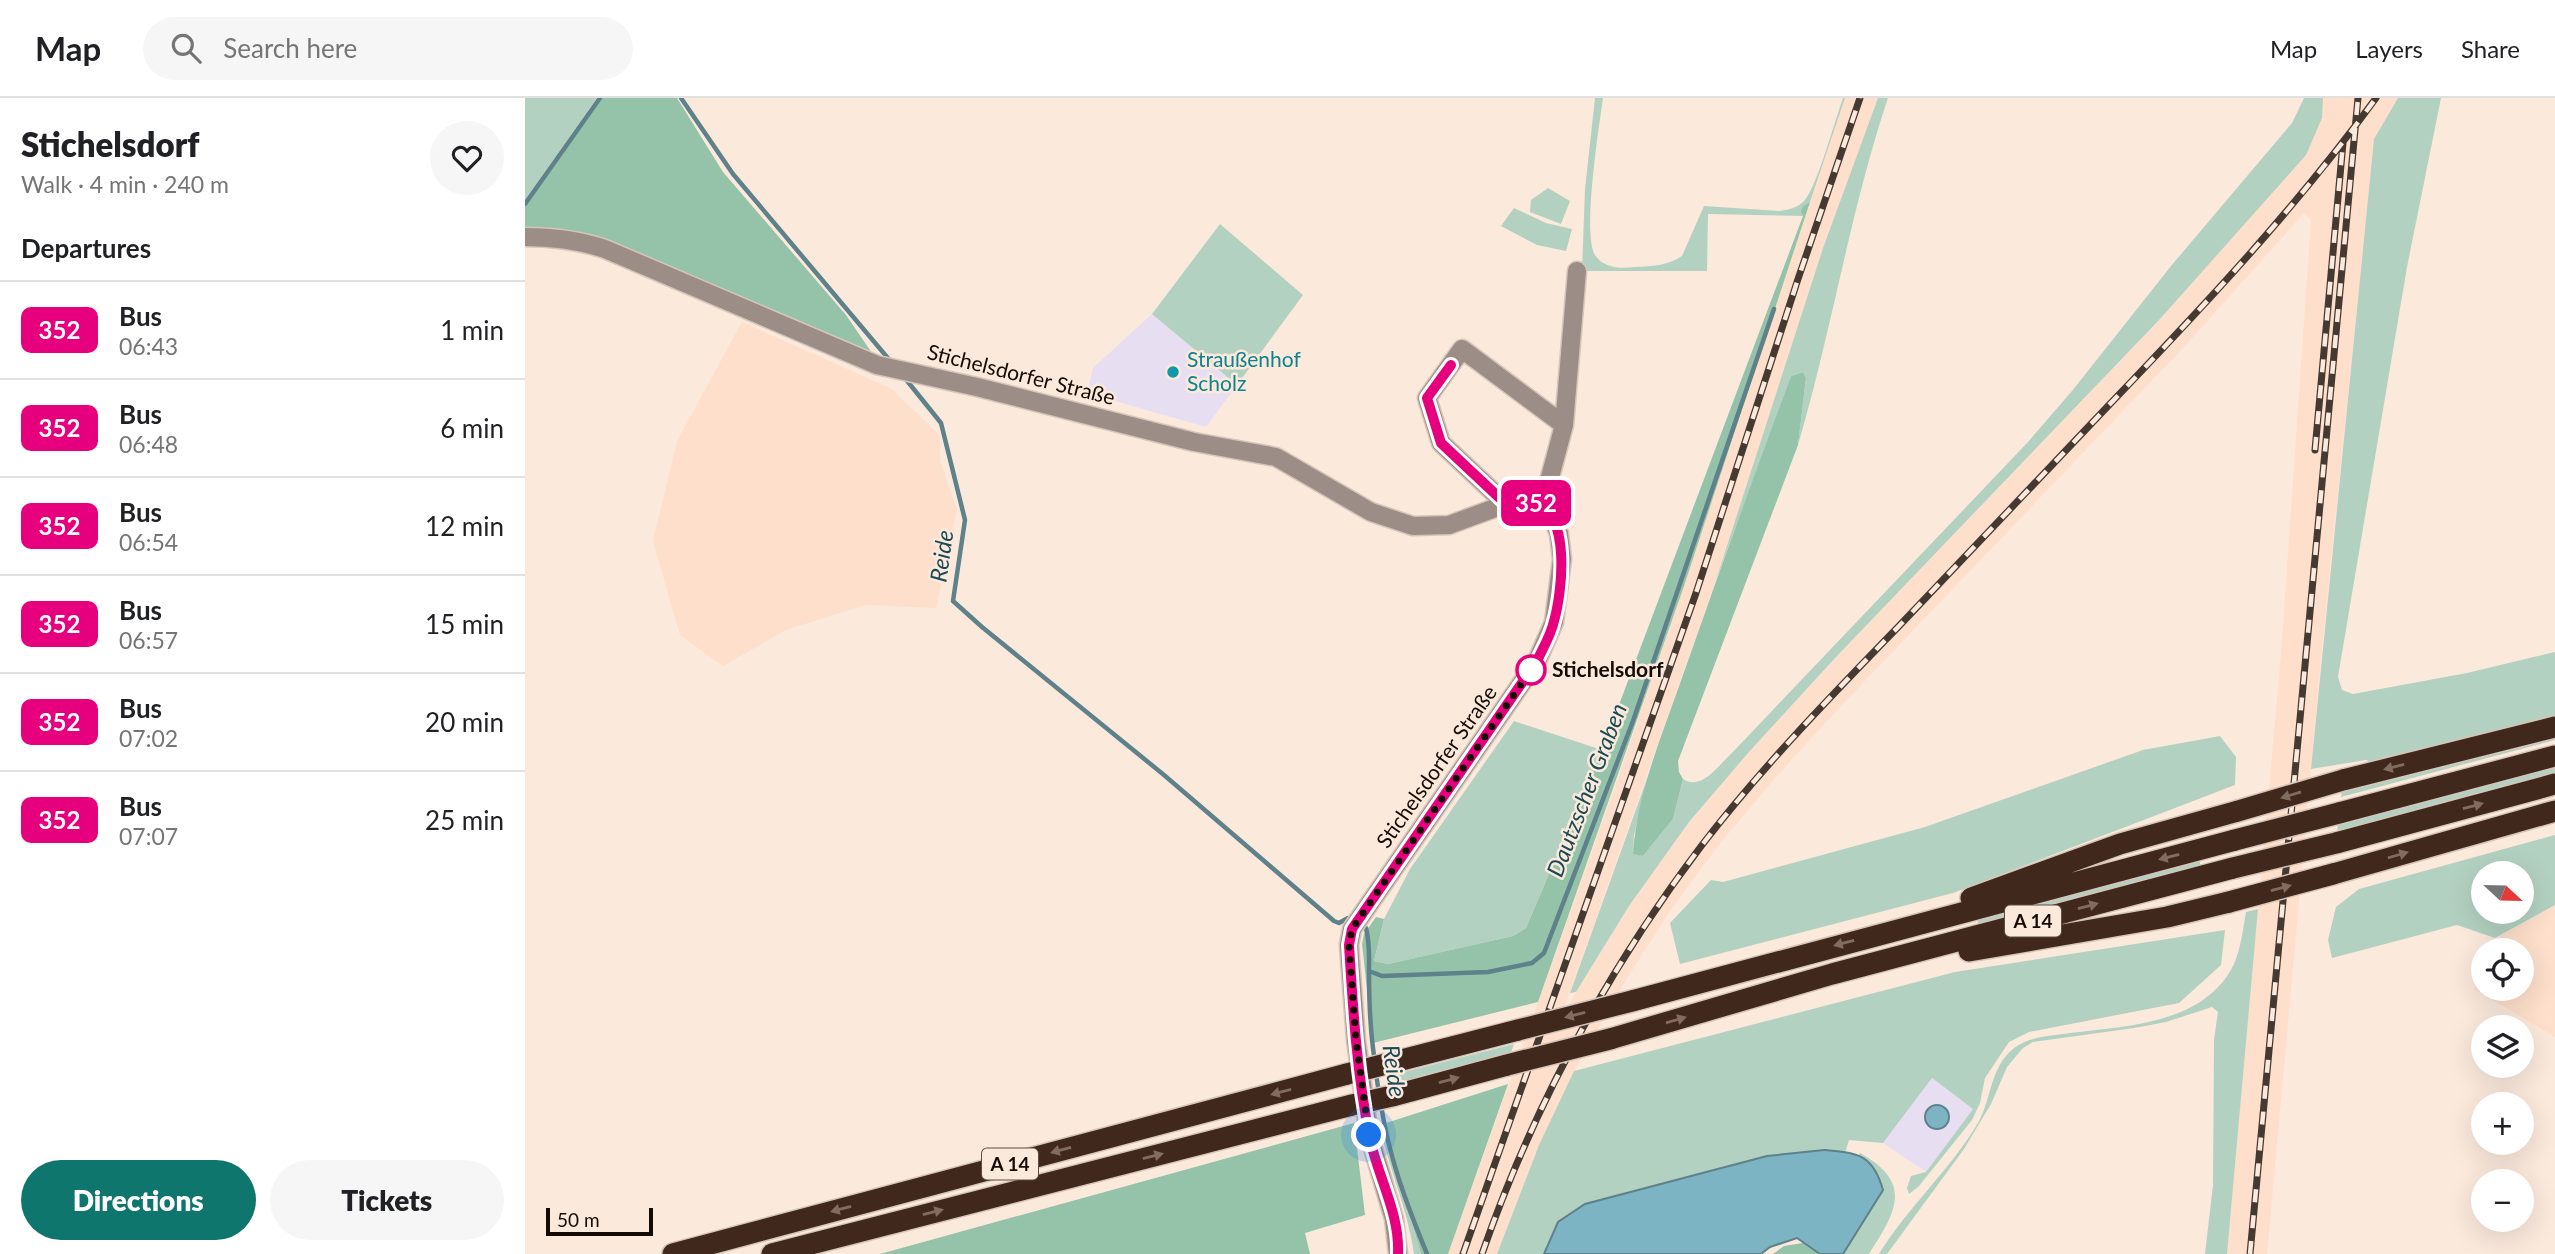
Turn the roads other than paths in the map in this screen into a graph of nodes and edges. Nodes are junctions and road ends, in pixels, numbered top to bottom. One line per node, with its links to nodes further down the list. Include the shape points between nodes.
1 (525, 237): 4 (street, Stichelsdorfer Straße, via 554,237 605,249 885,367 1194,442 1276,457 1371,512 1413,526 1449,526)
2 (1577, 271): 3 (street)
3 (1564, 425): 4 (street, via 1462,349 1427,398 1441,443); 5 (street)
4 (1506, 504): 5 (street, Stichelsdorfer Straße, via 1525,502)
5 (1542, 507): 14 (street, Stichelsdorfer Straße, via 1553,518 1562,559 1554,622 1537,661 1352,929 1349,945 1356,1040 1367,1121 1394,1219)
6 (2555, 727): 10 (highway, one-way to 10, bridge, via 2175,827 1989,890)
7 (2555, 756): 10 (highway, A 14, one-way to 10, bridge)
8 (2555, 784): 11 (highway, A 14, one-way to 8, bridge)
9 (2554, 811): 11 (highway, one-way to 9, bridge, via 2168,917)
10 (1910, 926): 12 (highway, A 14, one-way to 12, bridge)
11 (1832, 974): 13 (highway, A 14, one-way to 11, bridge, via 1610,1039)
12 (673, 1254)
13 (772, 1254)
14 (1398, 1254)

